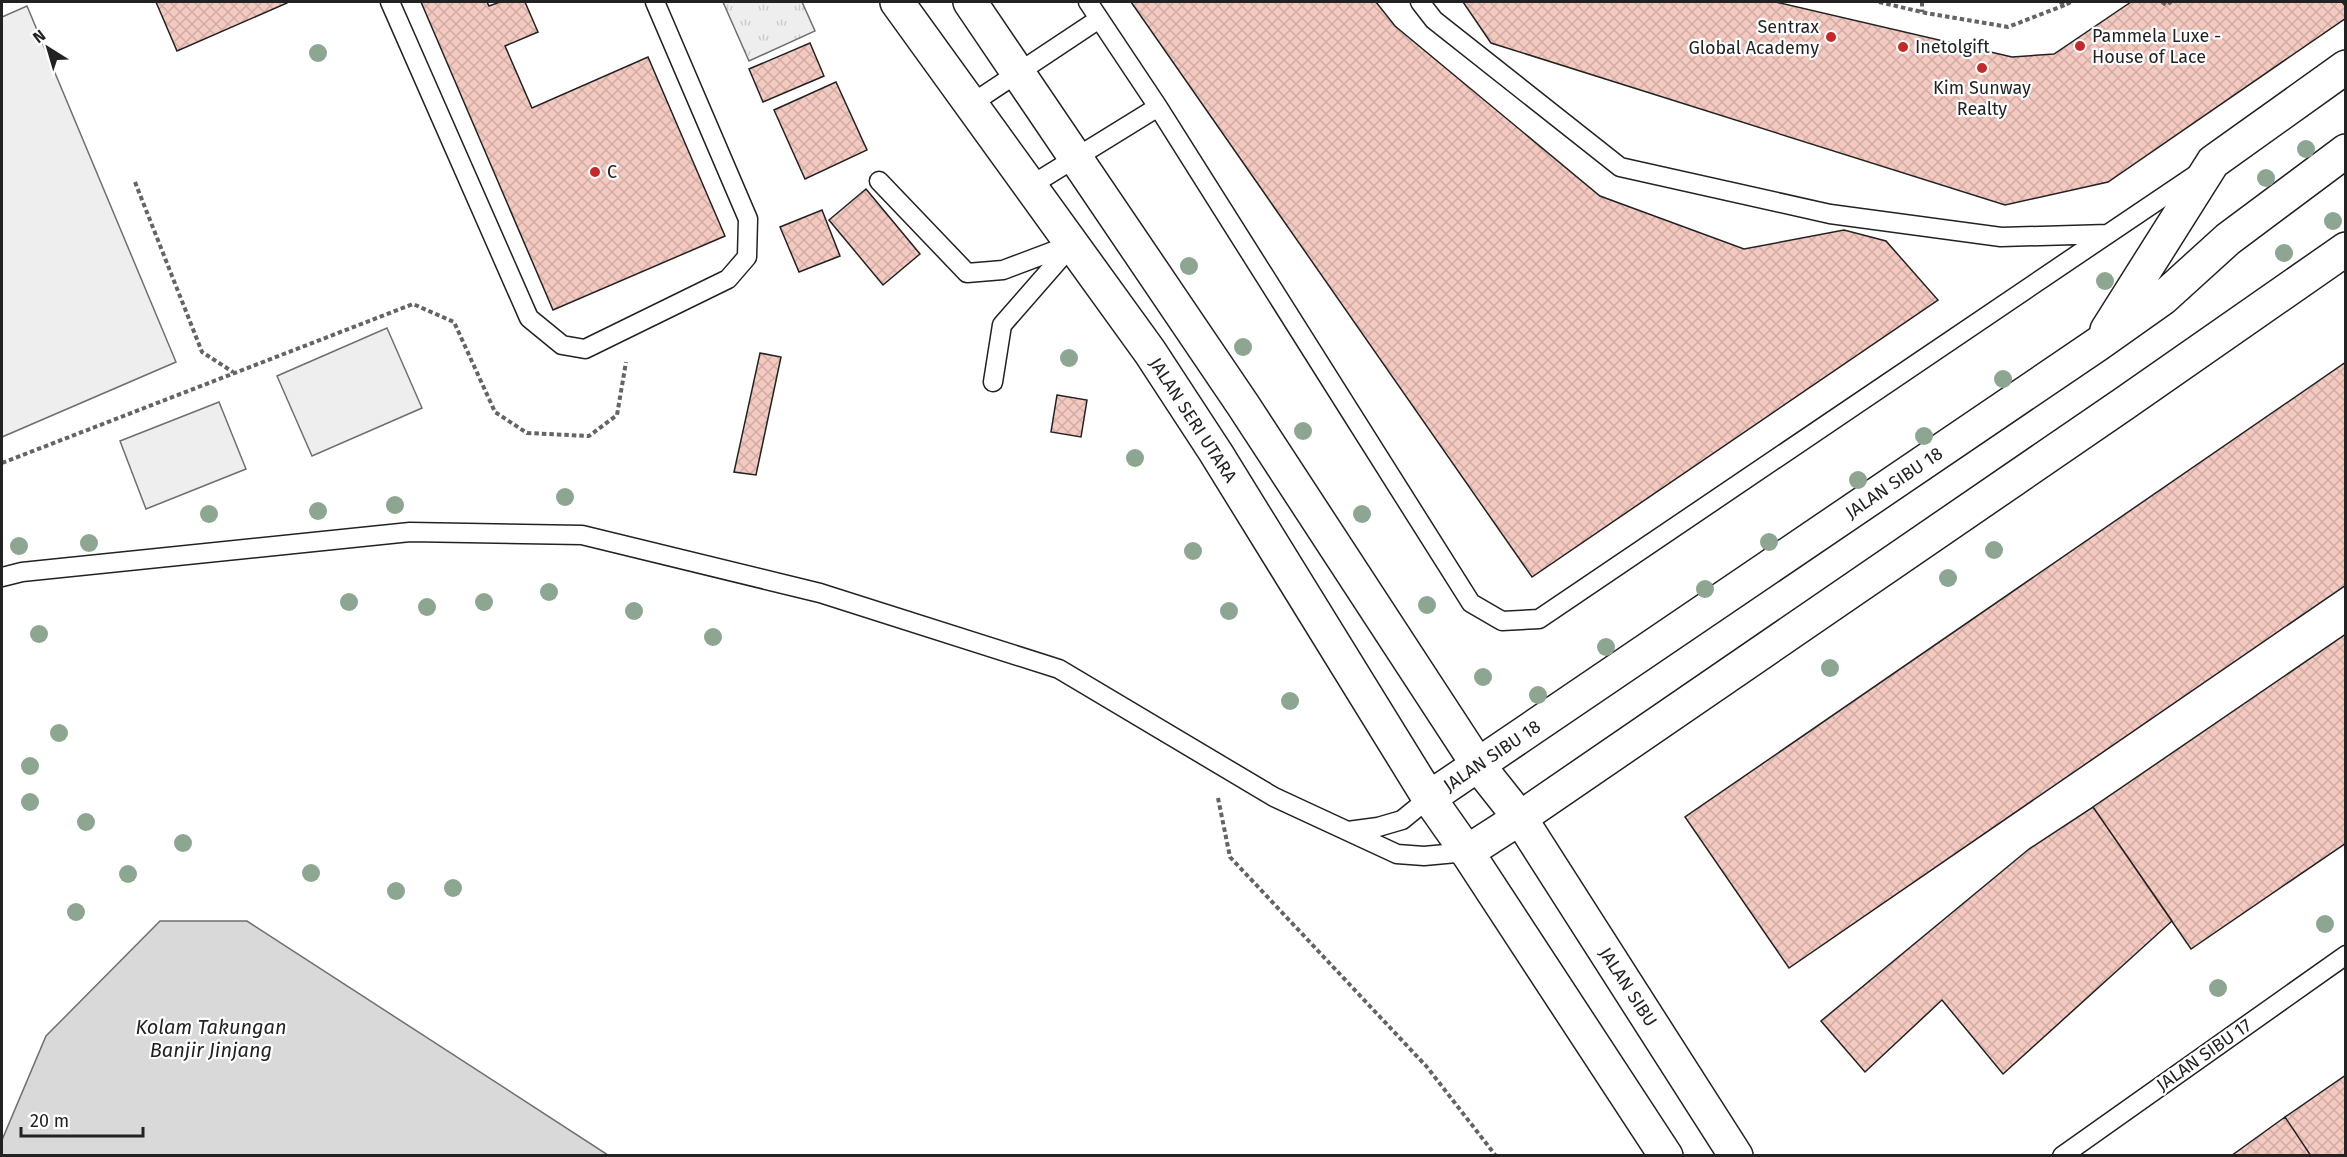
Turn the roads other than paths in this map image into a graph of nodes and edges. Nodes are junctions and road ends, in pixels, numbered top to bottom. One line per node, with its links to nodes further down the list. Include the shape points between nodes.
1 (390, 2): 2 (lane, via 529,318 562,345 585,349 728,279 747,257 748,219)
2 (655, 2)
3 (897, 2): 10 (street, JALAN SERI UTARA)
4 (970, 2): 9 (street)
5 (1088, 2): 7 (lane)
6 (1420, 2): 17 (lane, via 1434,20 1620,167 1853,217 2001,237)
7 (1099, 19): 9 (lane); 11 (lane)
8 (2346, 67): 14 (street)
9 (1017, 72): 10 (lane); 13 (street)
10 (971, 104): 16 (street, JALAN SERI UTARA)
11 (1158, 107): 13 (lane); 17 (lane, via 1471,603 1502,621 1539,619)
12 (2346, 151): 20 (street, JALAN SIBU 18, via 2228,239 2163,298)
13 (1076, 157): 16 (lane); 23 (street)
14 (2213, 162): 17 (lane); 20 (street)
15 (879, 181): 18 (lane, via 968,273 1003,270)
16 (1030, 186): 18 (street, JALAN SERI UTARA)
17 (2108, 234)
18 (1072, 244): 21 (lane, via 1002,325); 24 (street, JALAN SERI UTARA, via 1210,444)
19 (2346, 249): 25 (street)
20 (2098, 344): 23 (street, JALAN SIBU 18)
21 (993, 382)
22 (2, 577): 26 (lane, via 410,532 582,535 820,593 1059,669 1274,797)
23 (1479, 765): 24 (street, JALAN SIBU 18); 25 (street)
24 (1429, 798): 26 (lane, via 1402,820); 27 (street, JALAN SERI UTARA)
25 (1520, 818): 27 (street); 30 (street, JALAN SIBU)
26 (1348, 831): 27 (lane, via 1397,854)
27 (1467, 852): 29 (street)
28 (2346, 955): 31 (lane, JALAN SIBU 17)
29 (1666, 1155)
30 (1736, 1155)
31 (2062, 1155)

